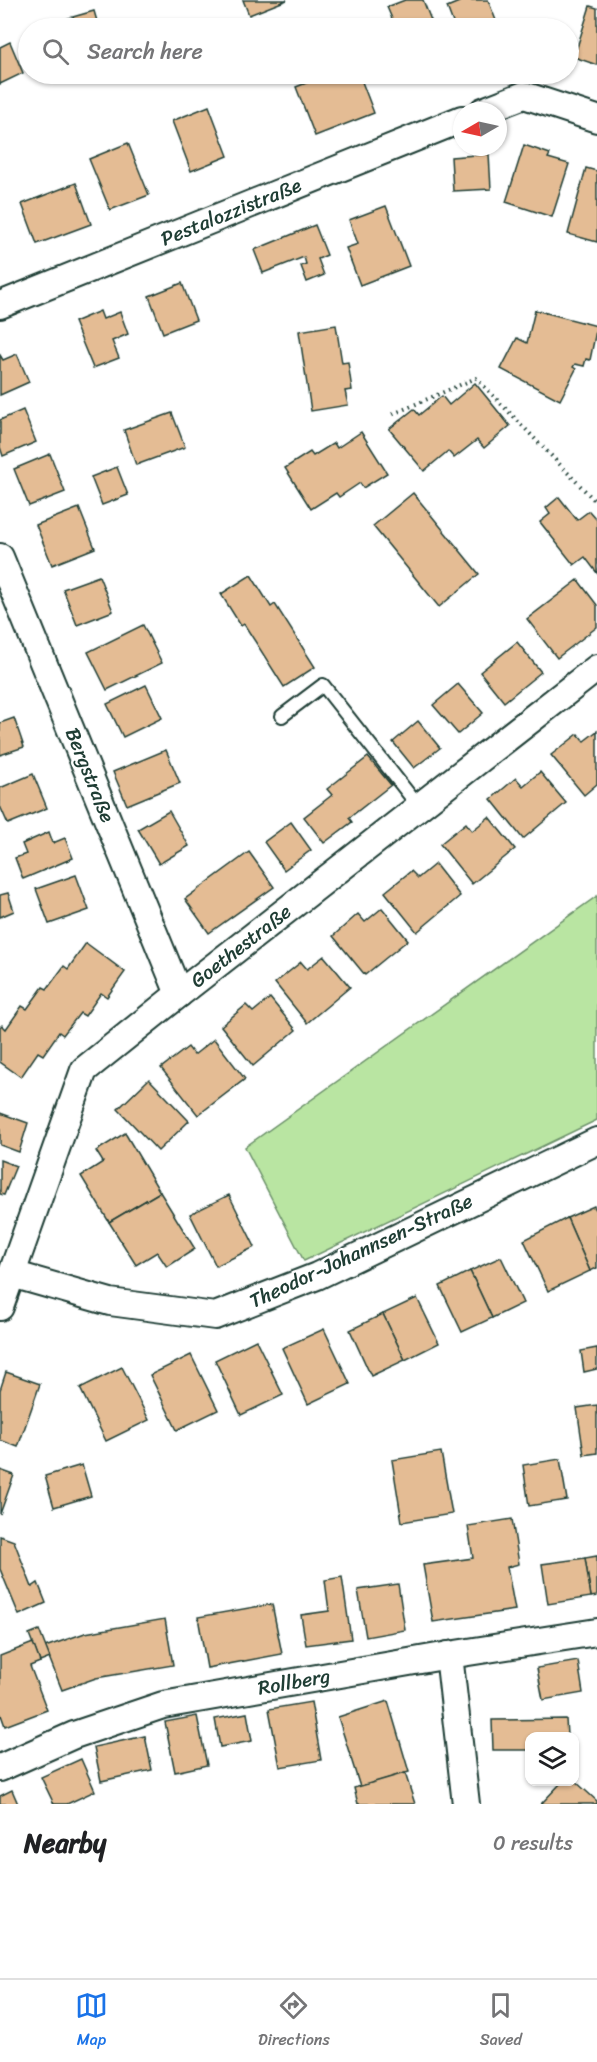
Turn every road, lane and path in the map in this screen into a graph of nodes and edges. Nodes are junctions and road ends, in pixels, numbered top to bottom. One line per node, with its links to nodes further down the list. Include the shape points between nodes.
1 (505, 102): 2 (street, via 524,94)
2 (597, 119)
3 (453, 123): 4 (street, Pestalozzistraße)
4 (0, 306)
5 (393, 414): 6 (path, via 476,378)
6 (597, 503)
7 (0, 557): 11 (street, Bergstraße)
8 (597, 668): 10 (street, Goethestraße)
9 (282, 716): 10 (lane, via 323,685)
10 (419, 807): 11 (street, Goethestraße)
11 (179, 994): 13 (street, Goethestraße, via 84,1070)
12 (597, 1141): 13 (street, Theodor-Johannsen-Straße, via 317,1276 214,1316 110,1302)
13 (12, 1274): 14 (street, Goethestraße)
14 (0, 1307)
15 (597, 1632): 16 (street, Rollberg)
16 (449, 1654): 17 (street, Rollberg, via 164,1706 74,1735); 18 (street)
17 (0, 1768)
18 (470, 1803)

